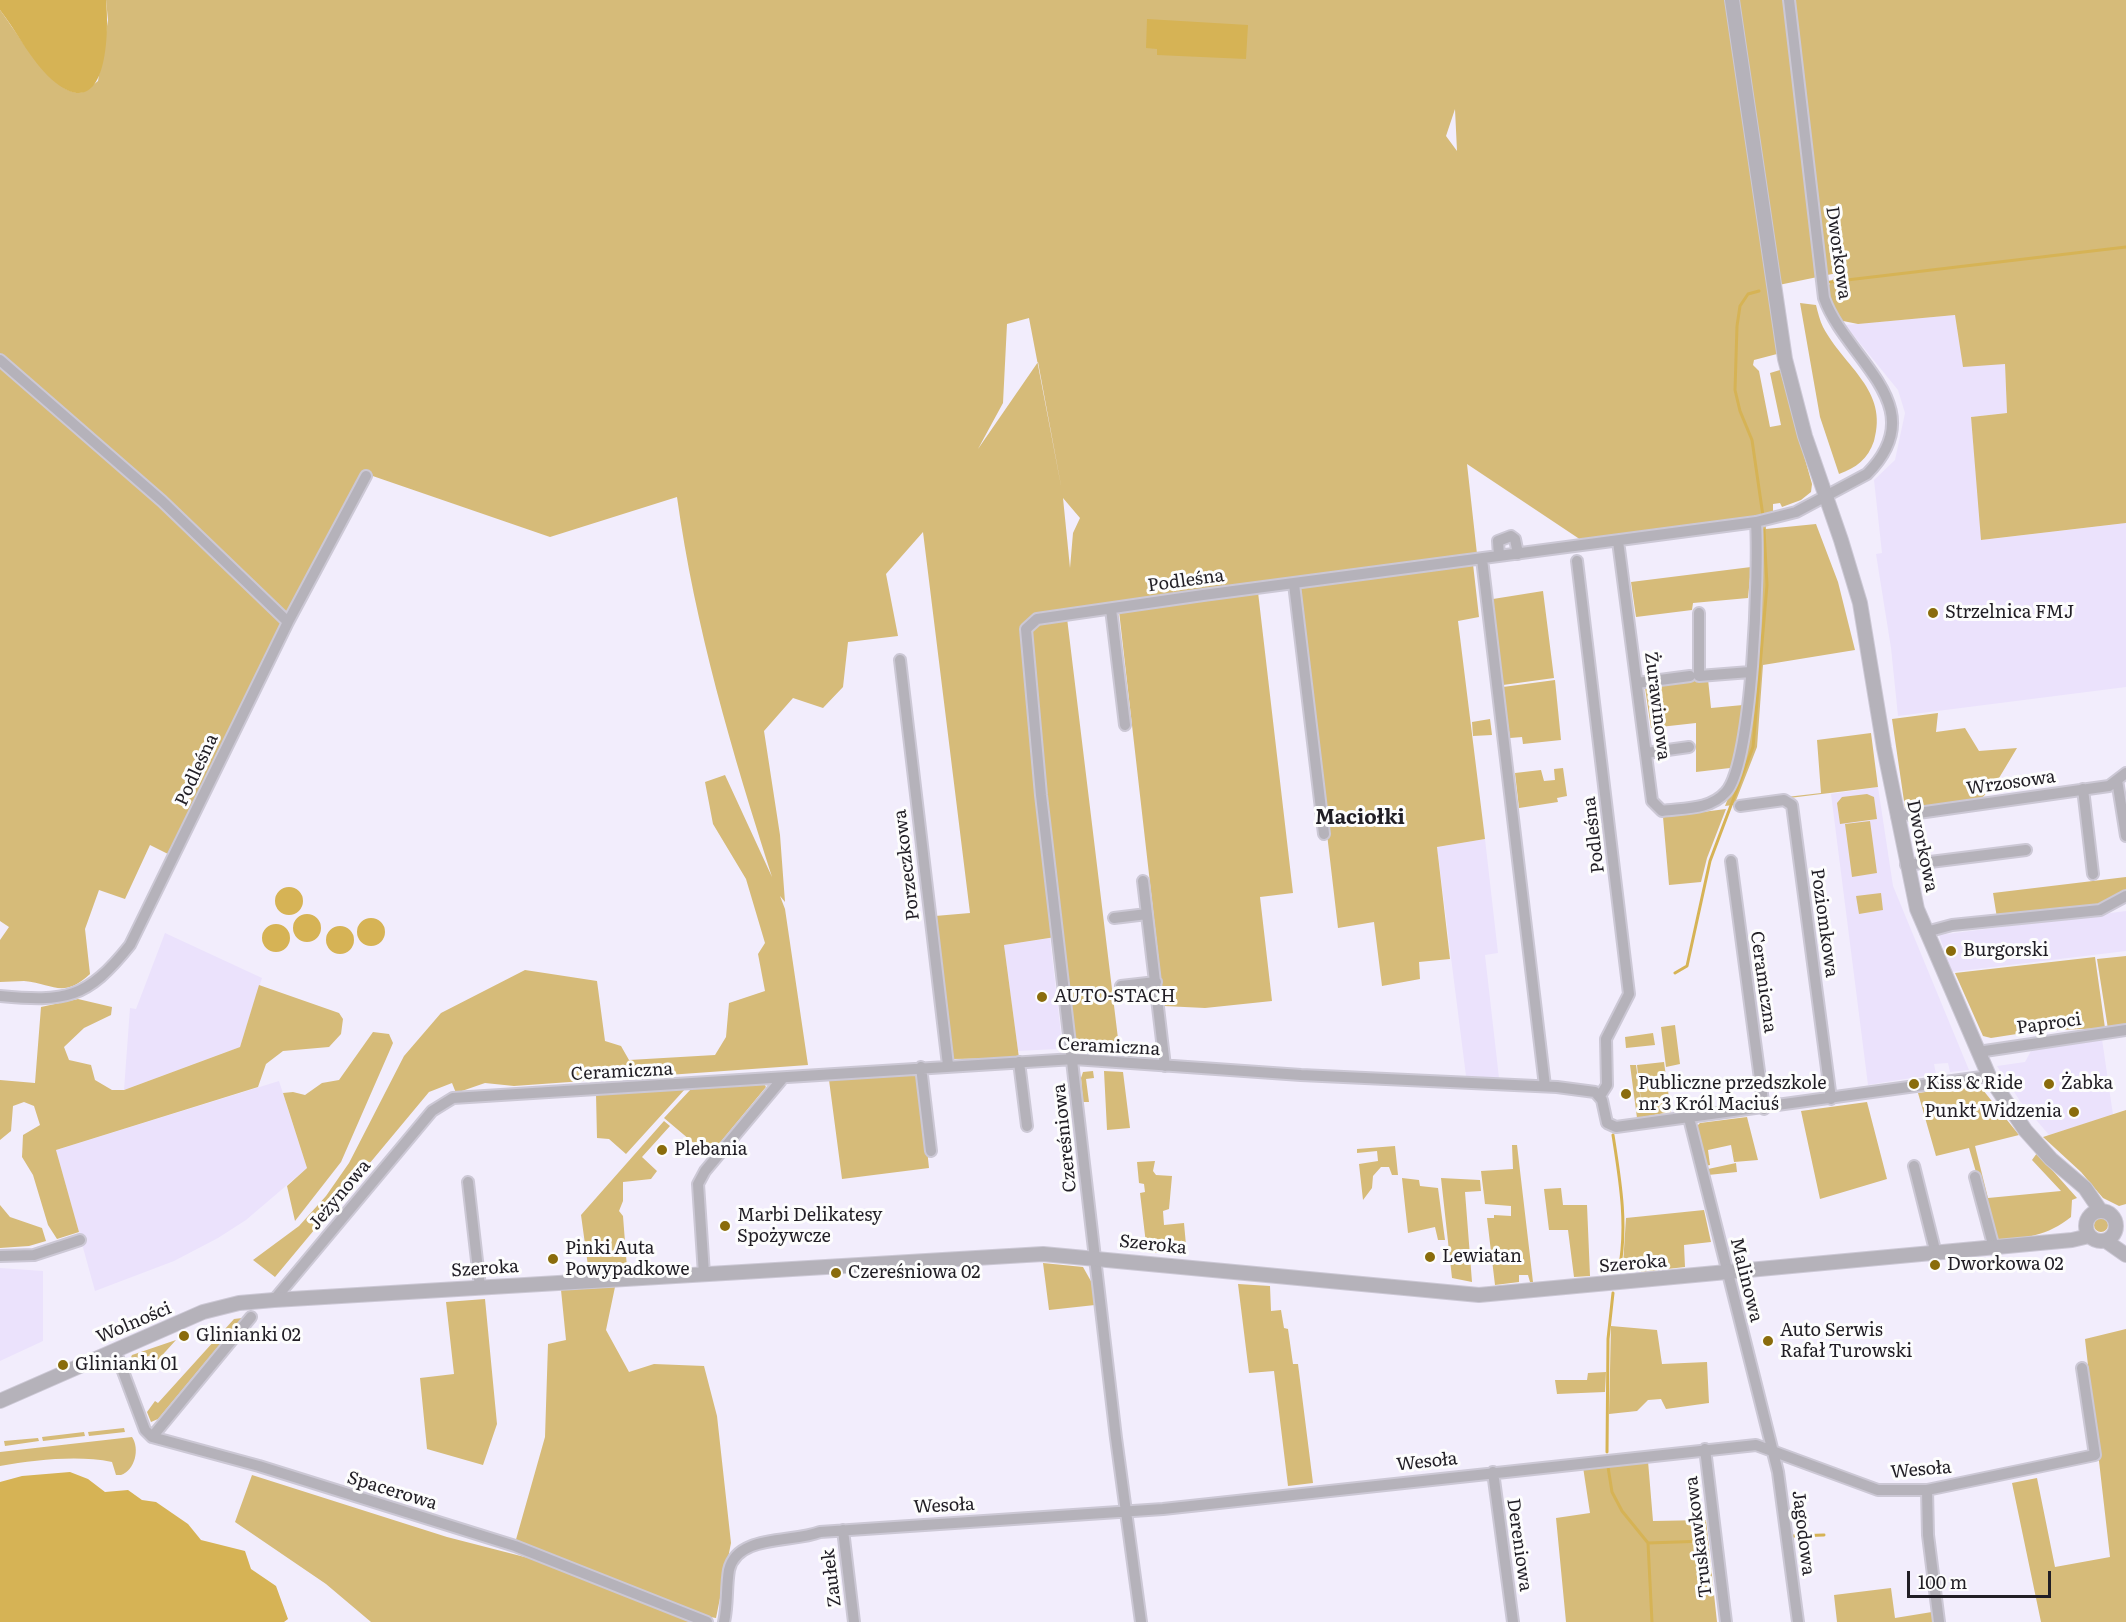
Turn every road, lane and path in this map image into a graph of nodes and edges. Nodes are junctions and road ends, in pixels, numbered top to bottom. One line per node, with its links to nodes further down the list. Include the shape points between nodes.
1 (1732, 0): 5 (street, Dworkowa, via 1785,359)
2 (1789, 0): 5 (street, Dworkowa, via 1824,298 1831,316 1884,388 1892,419 1887,445 1876,464 1858,480)
3 (0, 360): 16 (street, via 162,501)
4 (366, 476): 16 (street, Podleśna)
5 (1826, 497): 6 (street, Podleśna, via 1784,517); 27 (street, Dworkowa, via 1860,603)
6 (1756, 522): 7 (street, Podleśna); 18 (street, via 1758,552)
7 (1618, 541): 8 (street, Podleśna); 20 (street, Żurawinowa)
8 (1518, 554): 9 (street, Podleśna); 9 (street, via 1511,536 1498,541)
9 (1499, 556): 10 (street, Podleśna)
10 (1480, 559): 12 (street, Podleśna); 39 (street); 54 (street)
11 (1577, 561): 55 (street, Podleśna, via 1629,994 1605,1039 1607,1085)
12 (1294, 584): 13 (street, Podleśna); 28 (street)
13 (1111, 609): 15 (street, Podleśna); 21 (street)
14 (1699, 613): 18 (street, via 1699,676)
15 (1037, 619): 47 (street, Czereśniowa, via 1026,629 1028,656)
16 (288, 622): 42 (street, Podleśna, via 130,945 97,981 75,994 52,999)
17 (900, 660): 49 (street, Porzeczkowa)
18 (1750, 672): 23 (street, Żurawinowa, via 1742,753 1728,790 1720,798 1708,805 1662,811 1652,801)
19 (1690, 676): 20 (street)
20 (1637, 682): 23 (street, Żurawinowa)
21 (1125, 725)
22 (1689, 747): 23 (street)
23 (1646, 753)
24 (2122, 777): 25 (street, Wrzosowa, via 2109,786); 29 (street)
25 (2083, 789): 27 (street, Wrzosowa); 33 (street)
26 (1740, 806): 56 (street, Poziomkowa, via 1784,800 1792,805)
27 (1897, 816): 32 (street, Dworkowa)
28 (1324, 834)
29 (2126, 836)
30 (2026, 850): 32 (street)
31 (1731, 861): 57 (street, Ceramiczna)
32 (1906, 865): 38 (street, Dworkowa)
33 (2093, 874)
34 (1143, 881): 36 (street)
35 (2126, 896): 38 (street, via 2100,910 1952,925)
36 (1147, 914): 37 (street); 40 (street)
37 (1114, 918)
38 (1926, 932): 46 (street, Dworkowa)
39 (1522, 945)
40 (1156, 982): 41 (street); 44 (street)
41 (1121, 986)
42 (0, 996)
43 (2126, 1030): 46 (street, Paproci)
44 (1163, 1051): 45 (street); 50 (street)
45 (1129, 1052)
46 (1978, 1052): 52 (street, Dworkowa)
47 (1074, 1059): 48 (street, Ceramiczna); 50 (street, Ceramiczna); 74 (street, Czereśniowa)
48 (1019, 1062): 49 (street, Ceramiczna); 60 (street)
49 (948, 1065): 51 (street, Ceramiczna)
50 (1165, 1066): 54 (street, Ceramiczna)
51 (921, 1068): 53 (street, Ceramiczna); 61 (street)
52 (1989, 1076): 56 (street); 65 (street, Dworkowa, via 2025,1130 2062,1170 2085,1188)
53 (783, 1078): 58 (street, Ceramiczna, via 453,1098); 76 (street, via 698,1184)
54 (1545, 1086): 55 (street, Ceramiczna, via 1595,1092)
55 (1600, 1096): 59 (street, via 1611,1126)
56 (1831, 1099): 57 (street)
57 (1764, 1108): 59 (street)
58 (432, 1111): 78 (street, Jeżynowa)
59 (1689, 1118): 75 (street, Malinowa)
60 (1027, 1126)
61 (931, 1151)
62 (1914, 1166): 71 (street)
63 (1975, 1177): 70 (street)
64 (468, 1182): 77 (street)
65 (2091, 1221): 66 (street, Dworkowa, via 2113,1216); 68 (street, via 2095,1240); 70 (street, Szeroka, via 2049,1243)
66 (2116, 1229): 68 (street); 69 (street)
67 (80, 1240): 73 (street, via 34,1255)
68 (2106, 1241): 72 (street)
69 (2126, 1243)
70 (1994, 1248): 71 (street, Szeroka)
71 (1936, 1254): 75 (street, Szeroka)
72 (2126, 1255)
73 (0, 1256)
74 (1095, 1257): 75 (street, Szeroka, via 1479,1295); 76 (street, Szeroka, via 1043,1254); 89 (street, Czereśniowa)
75 (1727, 1273): 86 (street, Malinowa)
76 (704, 1274): 77 (street, Szeroka)
77 (480, 1287): 78 (street, Szeroka)
78 (274, 1300): 79 (street, Szeroka)
79 (252, 1302): 81 (street, Wolności, via 203,1312)
80 (251, 1317): 84 (street)
81 (115, 1350): 83 (street, Wolności); 84 (street, via 145,1430)
82 (2082, 1368): 88 (street, Wesoła, via 2095,1455)
83 (0, 1401)
84 (152, 1437): 91 (street, Spacerowa, via 259,1466 514,1546)
85 (1705, 1449): 86 (street, Wesoła, via 1756,1445); 87 (street, Wesoła); 96 (street, Truskawkowa)
86 (1771, 1449): 88 (street, Wesoła, via 1878,1490); 97 (street, Jagodowa, via 1778,1472)
87 (1493, 1472): 89 (street, Wesoła); 95 (street, Dereniowa)
88 (1927, 1490): 98 (street, via 1928,1535)
89 (1127, 1512): 90 (street, Wesoła); 94 (street, Czereśniowa)
90 (843, 1530): 92 (street, Wesoła, via 744,1548 730,1567); 93 (street, Zaułek)
91 (707, 1622)
92 (724, 1622)
93 (854, 1622)
94 (1141, 1622)
95 (1513, 1622)
96 (1726, 1622)
97 (1798, 1622)
98 (1939, 1622)

